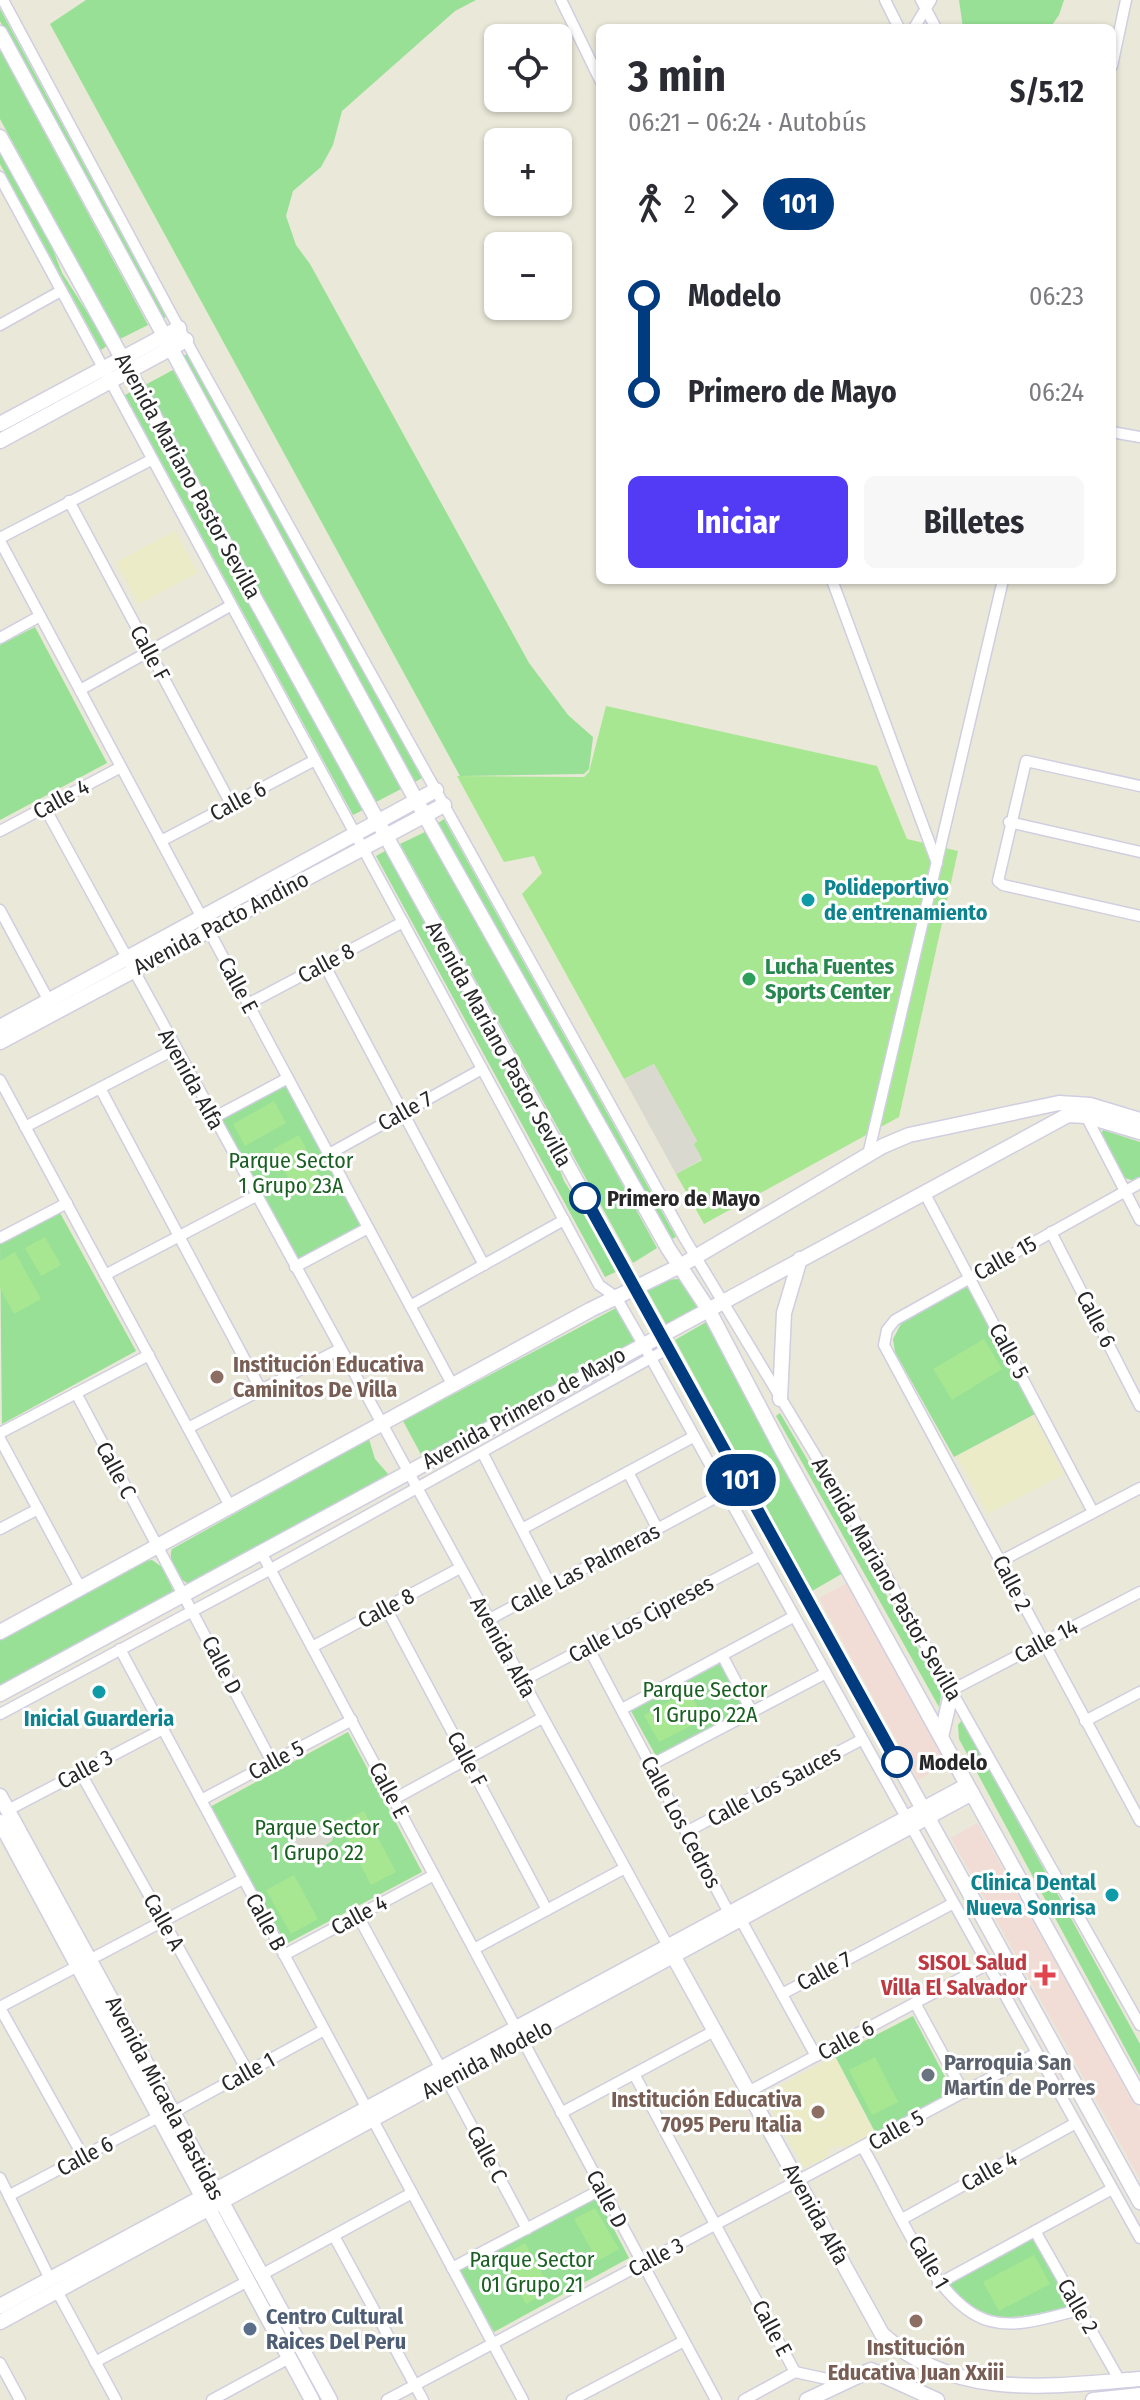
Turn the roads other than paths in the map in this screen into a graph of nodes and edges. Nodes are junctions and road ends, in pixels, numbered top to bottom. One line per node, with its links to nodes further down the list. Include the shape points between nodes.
1 (3, 0): 16 (street, Avenida Mariano Pastor Sevilla)
2 (561, 0): 11 (street)
3 (885, 0): 6 (street)
4 (1126, 0): 10 (street)
5 (926, 3): 7 (street); 8 (street)
6 (897, 24)
7 (916, 24)
8 (934, 24)
9 (0, 33): 17 (main road, Avenida Mariano Pastor Sevilla)
10 (1116, 47)
11 (596, 72)
12 (0, 137): 18 (main road, Avenida Mariano Pastor Sevilla)
13 (0, 177): 14 (street, Avenida Mariano Pastor Sevilla)
14 (59, 292): 15 (street); 19 (street, Avenida Mariano Pastor Sevilla)
15 (0, 325)
16 (182, 334): 17 (main road); 37 (street, Avenida Mariano Pastor Sevilla)
17 (167, 343): 18 (main road); 38 (main road, Avenida Mariano Pastor Sevilla)
18 (126, 364): 19 (main road); 43 (main road, Avenida Mariano Pastor Sevilla)
19 (105, 376): 20 (main road); 23 (main road); 24 (street, Avenida Mariano Pastor Sevilla)
20 (0, 424)
21 (1116, 433): 22 (street)
22 (1140, 437)
23 (0, 441)
24 (151, 460): 25 (street); 29 (street, Avenida Mariano Pastor Sevilla)
25 (69, 501): 26 (street); 32 (street, Calle F)
26 (0, 540): 30 (street, Calle E)
27 (833, 584): 51 (street)
28 (1002, 584): 51 (street)
29 (230, 606): 32 (street); 34 (street, Avenida Mariano Pastor Sevilla)
30 (40, 616): 31 (street); 33 (street, Calle E)
31 (0, 638)
32 (150, 652): 33 (street); 39 (street, Calle F)
33 (80, 690): 35 (street, Calle E)
34 (315, 760): 39 (street, Calle 6); 46 (street, Avenida Mariano Pastor Sevilla)
35 (121, 767): 41 (street, Calle 4); 48 (street, Calle E)
36 (1140, 786): 44 (street, via 1026,761)
37 (436, 790): 38 (main road, Avenida Pacto Andino); 40 (street, Avenida Mariano Pastor Sevilla)
38 (417, 800): 42 (main road, Avenida Mariano Pastor Sevilla); 43 (main road, Avenida Pacto Andino)
39 (231, 804): 48 (street, Calle 6)
40 (444, 805): 42 (main road, Avenida Pacto Andino); 87 (street, Avenida Mariano Pastor Sevilla)
41 (45, 808): 45 (street, Calle 4); 57 (street)
42 (425, 815): 47 (main road, Avenida Pacto Andino); 90 (main road, Avenida Mariano Pastor Sevilla)
43 (376, 822): 46 (main road, Avenida Pacto Andino); 47 (main road, Avenida Mariano Pastor Sevilla)
44 (1009, 822): 50 (street); 53 (street, via 998,875 1003,885)
45 (0, 831)
46 (355, 834): 49 (street, Avenida Mariano Pastor Sevilla); 55 (main road, Avenida Pacto Andino)
47 (384, 836): 49 (main road, Avenida Pacto Andino); 94 (main road, Avenida Mariano Pastor Sevilla)
48 (161, 841): 55 (street, Calle E)
49 (362, 848): 54 (street, Avenida Mariano Pastor Sevilla); 55 (main road, Avenida Pacto Andino)
50 (1140, 852)
51 (937, 864): 75 (street)
52 (0, 910): 56 (street)
53 (1140, 916)
54 (403, 922): 58 (street, Calle 8); 64 (street, Avenida Mariano Pastor Sevilla)
55 (205, 923): 57 (main road, Avenida Pacto Andino); 59 (street, Calle E)
56 (4, 926): 60 (street)
57 (129, 964): 60 (main road, Avenida Pacto Andino); 63 (street, Avenida Alfa)
58 (324, 964): 59 (street, Calle 8); 68 (street)
59 (248, 1004): 65 (street, Calle E)
60 (51, 1006): 61 (main road, Avenida Pacto Andino); 62 (main road, Avenida Pacto Andino)
61 (0, 1027)
62 (0, 1042)
63 (175, 1049): 67 (street); 70 (street, Avenida Alfa)
64 (482, 1069): 68 (street, Calle 7); 81 (street, Avenida Mariano Pastor Sevilla)
65 (288, 1078): 70 (street); 74 (street, Calle E)
66 (0, 1080): 72 (street)
67 (100, 1088): 72 (street); 85 (street)
68 (403, 1113): 74 (street, Calle 7); 89 (street)
69 (1086, 1116): 73 (main road); 77 (street); 78 (main road, Avenida Primero de Mayo, via 1068,1115)
70 (213, 1118): 79 (street, Avenida Alfa)
71 (1140, 1120): 75 (main road, via 1090,1105 1059,1103 930,1129)
72 (25, 1127): 80 (street)
73 (1140, 1132)
74 (329, 1154): 83 (street, Calle E)
75 (868, 1155): 87 (main road)
76 (1140, 1183): 77 (street, Calle 15)
77 (1125, 1190): 82 (street); 84 (street, Calle 15)
78 (924, 1192): 88 (main road, Avenida Primero de Mayo); 93 (street, Calle 5)
79 (256, 1196): 85 (street); 91 (street, Avenida Alfa)
80 (67, 1203): 86 (street); 92 (street)
81 (564, 1220): 89 (street); 95 (street, Avenida Mariano Pastor Sevilla, via 599,1285)
82 (1140, 1220)
83 (368, 1228): 91 (street); 97 (street, Calle E)
84 (1051, 1232): 93 (street, Calle 15); 110 (street, Calle 6)
85 (179, 1236): 92 (street); 107 (street)
86 (0, 1238)
87 (696, 1257): 90 (main road); 96 (street, Avenida Mariano Pastor Sevilla)
88 (800, 1259): 96 (main road, Avenida Primero de Mayo); 109 (main road, via 784,1313)
89 (484, 1265): 97 (street)
90 (680, 1266): 94 (main road); 98 (main road, Avenida Mariano Pastor Sevilla)
91 (295, 1267): 103 (street, Avenida Alfa)
92 (105, 1275): 104 (street)
93 (970, 1277): 101 (street, Calle 15, via 895,1320); 123 (street, Calle 5)
94 (635, 1287): 95 (main road); 99 (main road, Avenida Mariano Pastor Sevilla)
95 (616, 1297): 100 (street, Avenida Mariano Pastor Sevilla); 106 (main road)
96 (724, 1301): 98 (main road, Avenida Primero de Mayo); 109 (street, Avenida Mariano Pastor Sevilla)
97 (410, 1306): 106 (street, Calle E)
98 (708, 1309): 99 (main road, Avenida Primero de Mayo); 159 (main road, Avenida Mariano Pastor Sevilla)
99 (660, 1334): 100 (main road, Avenida Primero de Mayo); 102 (main road, Avenida Mariano Pastor Sevilla)
100 (643, 1344): 105 (street, Avenida Mariano Pastor Sevilla); 116 (main road, Avenida Primero de Mayo)
101 (884, 1345): 130 (street, Calle 2)
102 (669, 1348): 105 (street, Avenida Primero de Mayo); 169 (main road, Avenida Mariano Pastor Sevilla)
103 (340, 1349): 107 (street); 111 (street, Avenida Alfa)
104 (149, 1355): 108 (street); 112 (street)
105 (650, 1358): 114 (street, Avenida Mariano Pastor Sevilla); 115 (street, Avenida Primero de Mayo)
106 (453, 1386): 111 (main road)
107 (261, 1390): 112 (street)
108 (76, 1393): 113 (street); 127 (street, Calle C)
109 (780, 1399): 149 (street, Avenida Mariano Pastor Sevilla)
110 (1140, 1406)
111 (382, 1426): 116 (street, Avenida Alfa); 121 (main road)
112 (188, 1428): 121 (street)
113 (0, 1436): 122 (street)
114 (693, 1437): 117 (street); 120 (street, Avenida Mariano Pastor Sevilla)
115 (482, 1452): 118 (street, Avenida Primero de Mayo); 126 (street)
116 (407, 1472): 118 (street, Avenida Alfa); 128 (main road, Avenida Primero de Mayo)
117 (628, 1472): 124 (street); 126 (street)
118 (416, 1488): 131 (street, Avenida Alfa); 132 (street, Avenida Primero de Mayo)
119 (1140, 1488): 123 (street)
120 (724, 1493): 124 (street, Calle Las Palmeras); 129 (street, Avenida Mariano Pastor Sevilla)
121 (231, 1508): 127 (main road)
122 (38, 1509): 125 (street); 134 (street)
123 (1093, 1512): 130 (street)
124 (657, 1528): 133 (street, Calle Las Palmeras)
125 (0, 1529)
126 (522, 1529): 133 (street)
127 (158, 1547): 134 (main road); 136 (street, Calle C)
128 (261, 1552): 132 (street, Calle E); 136 (main road, Avenida Primero de Mayo)
129 (759, 1556): 139 (street, Avenida Mariano Pastor Sevilla); 144 (street, Calle Los Cipreses)
130 (1001, 1561): 142 (street, Calle 2)
131 (460, 1568): 137 (street, Calle 8); 140 (street, Avenida Alfa)
132 (271, 1569): 138 (street, Avenida Primero de Mayo); 143 (street, Calle E)
133 (551, 1586): 140 (street, Calle Las Palmeras)
134 (81, 1589): 141 (main road)
135 (1140, 1592): 142 (street, Calle 14)
136 (184, 1594): 138 (street, Calle D); 151 (main road, Avenida Primero de Mayo)
137 (386, 1608): 143 (street, Calle 8); 161 (street, Calle F)
138 (194, 1610): 145 (street, Avenida Primero de Mayo); 162 (street, Calle D)
139 (793, 1617): 146 (street); 147 (street, Avenida Mariano Pastor Sevilla)
140 (488, 1620): 148 (street, Avenida Alfa)
141 (0, 1632)
142 (1043, 1642): 149 (street, Calle 14); 157 (street, Calle 2)
143 (312, 1647): 156 (street, Calle E)
144 (588, 1647): 148 (street, Calle Los Cipreses); 152 (street, Calle Los Cedros)
145 (120, 1649): 154 (street, Avenida Primero de Mayo); 158 (street, Calle B)
146 (722, 1655): 152 (street); 153 (street)
147 (824, 1674): 153 (street); 160 (street, Avenida Mariano Pastor Sevilla)
148 (522, 1681): 155 (street, Avenida Alfa)
149 (952, 1690): 159 (main road); 189 (street, Avenida Mariano Pastor Sevilla)
150 (1140, 1692): 157 (street)
151 (0, 1694)
152 (622, 1709): 163 (street, Calle Los Cedros)
153 (752, 1712): 163 (street)
154 (0, 1714)
155 (542, 1718): 161 (street); 174 (street, Avenida Alfa)
156 (352, 1720): 162 (street, Calle 5); 167 (street, Calle E)
157 (1085, 1721): 171 (street, Calle 2)
158 (163, 1729): 164 (street, Calle 3); 168 (street, Calle B)
159 (941, 1737): 165 (main road, Avenida Mariano Pastor Sevilla)
160 (861, 1740): 172 (street, Avenida Mariano Pastor Sevilla); 173 (street, Calle Los Sauces)
161 (467, 1759): 167 (street); 178 (street, Calle F)
162 (272, 1762): 168 (street, Calle 5)
163 (651, 1765): 173 (street, Calle Los Cedros)
164 (80, 1772): 170 (street, Calle 3); 181 (street, Calle A)
165 (970, 1789): 169 (main road, Avenida Modelo); 203 (main road, Avenida Mariano Pastor Sevilla)
166 (0, 1796): 170 (main road, Avenida Micaela Bastidas)
167 (394, 1799): 175 (street, Calle E)
168 (201, 1800): 176 (street, Calle B)
169 (925, 1813): 172 (main road, Avenida Modelo); 217 (main road, Avenida Mariano Pastor Sevilla)
170 (4, 1816): 185 (main road, Avenida Micaela Bastidas)
171 (1140, 1821)
172 (907, 1823): 177 (street, Avenida Mariano Pastor Sevilla); 180 (main road, Avenida Modelo)
173 (686, 1832): 180 (street, Calle Los Cedros)
174 (625, 1868): 178 (street); 183 (street, Avenida Alfa)
175 (434, 1875): 179 (street, Calle 4); 182 (street, Calle E)
176 (243, 1879): 181 (street); 184 (street, Calle B)
177 (952, 1904): 186 (street, Avenida Mariano Pastor Sevilla); 187 (street, Calle 7)
178 (547, 1910): 182 (street)
179 (358, 1916): 184 (street, Calle 4); 200 (street, Calle C)
180 (735, 1917): 183 (main road, Avenida Modelo); 187 (street)
181 (163, 1922): 185 (street); 198 (street, Calle A)
182 (474, 1949): 195 (street, Calle E)
183 (671, 1952): 194 (main road, Avenida Alfa); 195 (main road, Avenida Modelo)
184 (284, 1955): 193 (street, Calle B)
185 (85, 1963): 191 (street); 205 (main road, Avenida Micaela Bastidas)
186 (986, 1965): 190 (street, Calle 6); 196 (street, Avenida Mariano Pastor Sevilla)
187 (782, 1994): 197 (street)
188 (1140, 1994): 189 (street)
189 (1127, 2001): 192 (street, Avenida Mariano Pastor Sevilla)
190 (915, 2003): 197 (street, Calle 6); 202 (street)
191 (0, 2007): 209 (street)
192 (1140, 2025)
193 (324, 2030): 198 (street, Calle 1); 206 (street, Calle B)
194 (714, 2031): 199 (street); 201 (main road, Avenida Alfa)
195 (519, 2034): 200 (main road, Avenida Modelo); 204 (street, Calle D)
196 (1035, 2054): 202 (street, Calle 5); 207 (street, Avenida Mariano Pastor Sevilla)
197 (816, 2056): 201 (street, Calle 6)
198 (248, 2072): 205 (street, Calle 1)
199 (634, 2074): 204 (street); 219 (street, Calle E)
200 (444, 2075): 206 (main road, Avenida Modelo); 220 (street, Calle C)
201 (748, 2092): 211 (main road, Avenida Alfa)
202 (964, 2093): 208 (street, Calle 5)
203 (1140, 2097)
204 (561, 2113): 212 (street, Calle D)
205 (166, 2115): 209 (street, Calle 6); 216 (main road, Avenida Micaela Bastidas)
206 (370, 2115): 214 (street, Calle B); 216 (main road, Avenida Modelo)
207 (1074, 2124): 213 (street, Avenida Mariano Pastor Sevilla); 218 (street, Calle 4)
208 (863, 2148): 211 (street, Calle 5); 218 (street, Calle 1)
209 (84, 2158): 215 (street, Calle 6)
210 (0, 2178): 215 (street)
211 (798, 2183): 219 (street, Calle 3); 239 (main road, Avenida Alfa, via 882,2334 909,2362 976,2389)
212 (602, 2189): 220 (street); 224 (street, Calle D)
213 (1112, 2189): 221 (street); 223 (street, Avenida Mariano Pastor Sevilla)
214 (412, 2193): 222 (street); 225 (street, Calle B)
215 (10, 2195): 228 (street)
216 (212, 2200): 226 (main road, Avenida Micaela Bastidas); 228 (main road, Avenida Modelo)
217 (1140, 2202)
218 (904, 2218): 227 (street, Calle 1)
219 (716, 2226): 224 (street, Calle 3); 237 (street, Calle E)
220 (527, 2229): 225 (street)
221 (1035, 2231): 227 (street); 230 (street, Calle 2)
222 (334, 2236): 226 (street); 241 (street)
223 (1140, 2238)
224 (643, 2264): 232 (street, Calle D); 233 (street, Calle 3)
225 (452, 2268): 233 (street, Calle B)
226 (254, 2278): 234 (main road, Avenida Micaela Bastidas); 235 (street); 248 (main road, Avenida Micaela Bastidas)
227 (938, 2284): 230 (street, Calle 1, via 967,2312 990,2321 1023,2323)
228 (54, 2285): 229 (main road, Avenida Modelo); 231 (main road, Avenida Modelo); 235 (street)
229 (0, 2306)
230 (1080, 2310): 239 (street, Calle 2)
231 (0, 2322)
232 (684, 2341): 252 (street); 253 (street, Calle D)
233 (493, 2344): 241 (street, Calle 3); 251 (street, Calle B)
234 (289, 2358): 246 (street); 247 (main road, Avenida Micaela Bastidas)
235 (95, 2362): 245 (street)
236 (0, 2363): 244 (street)
237 (795, 2372): 240 (street); 254 (street)
238 (1140, 2379): 239 (main road, Avenida Alfa)
239 (1120, 2381)
240 (841, 2382): 243 (main road); 255 (main road, via 860,2372 879,2371)
241 (415, 2385): 249 (street, Calle 3); 250 (street)
242 (1140, 2395): 256 (main road)
243 (809, 2399)
244 (20, 2400)
245 (116, 2400)
246 (212, 2400)
247 (312, 2400)
248 (330, 2400)
249 (387, 2400)
250 (423, 2400)
251 (523, 2400)
252 (572, 2400)
253 (716, 2400)
254 (744, 2400)
255 (937, 2400)
256 (1093, 2400)

